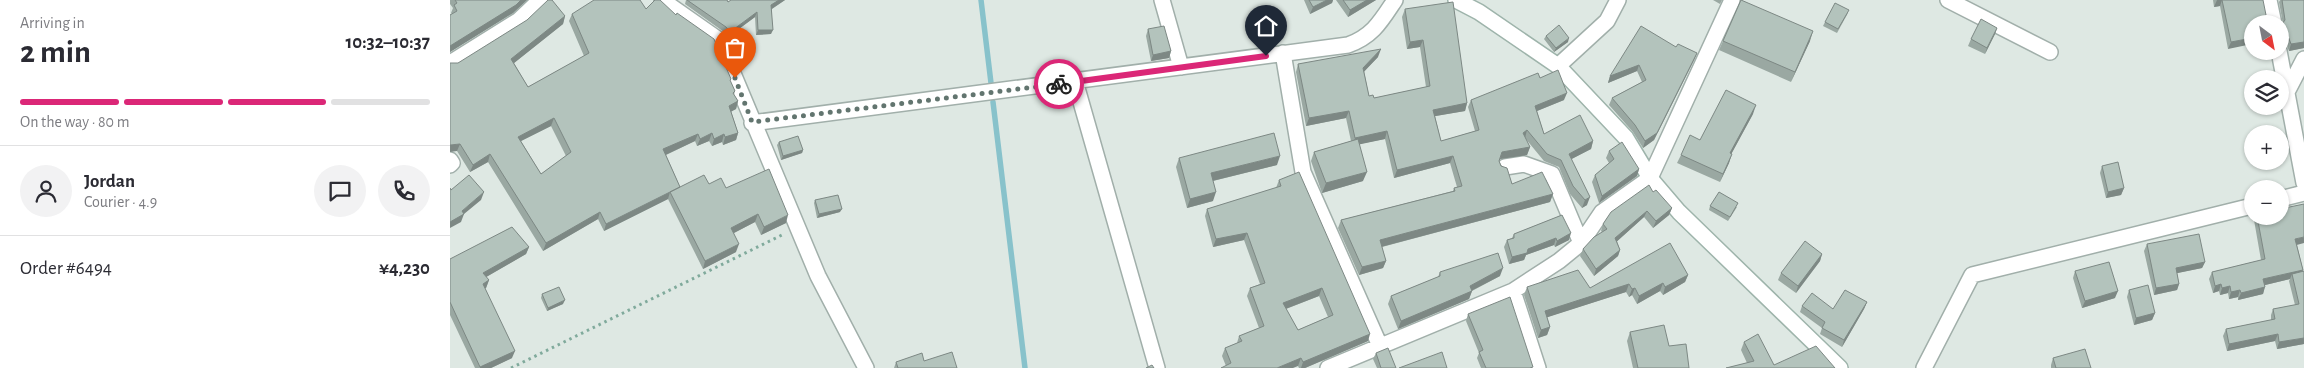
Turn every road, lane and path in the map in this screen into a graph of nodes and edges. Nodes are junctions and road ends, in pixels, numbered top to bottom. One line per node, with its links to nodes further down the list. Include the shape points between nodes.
1 (540, 0): 14 (street, via 519,20)
2 (662, 0): 20 (street, via 718,40)
3 (1162, 0): 16 (street)
4 (1395, 0): 12 (street, via 1363,40)
5 (1456, 0): 15 (street)
6 (1618, 0): 15 (street, via 1607,21)
7 (1732, 0): 24 (street)
8 (1948, 0): 11 (street)
9 (2269, 0): 10 (street)
10 (2272, 15)
11 (2050, 52)
12 (1283, 53): 16 (street); 32 (street, via 1303,172)
13 (2304, 59): 18 (street)
14 (450, 63)
15 (1558, 66): 24 (street, via 1626,138)
16 (1181, 67): 17 (street)
17 (1075, 82): 20 (street); 35 (street)
18 (2289, 88)
19 (2289, 103): 25 (street)
20 (752, 122): 29 (street)
21 (450, 160): 22 (street)
22 (450, 165)
23 (1505, 166): 30 (street, via 1524,164 1552,174)
24 (1650, 178): 30 (street, via 1602,212); 38 (street, via 1679,212)
25 (2304, 183)
26 (2304, 193): 27 (street)
27 (2289, 197)
28 (2244, 208): 39 (street, via 1972,275)
29 (798, 228): 33 (path); 34 (street, via 818,276)
30 (1581, 243): 31 (street)
31 (1513, 292): 32 (street); 37 (street)
32 (1380, 346): 36 (street)
33 (511, 368)
34 (866, 368)
35 (1157, 368)
36 (1328, 368)
37 (1538, 368)
38 (1840, 368)
39 (1924, 368)

